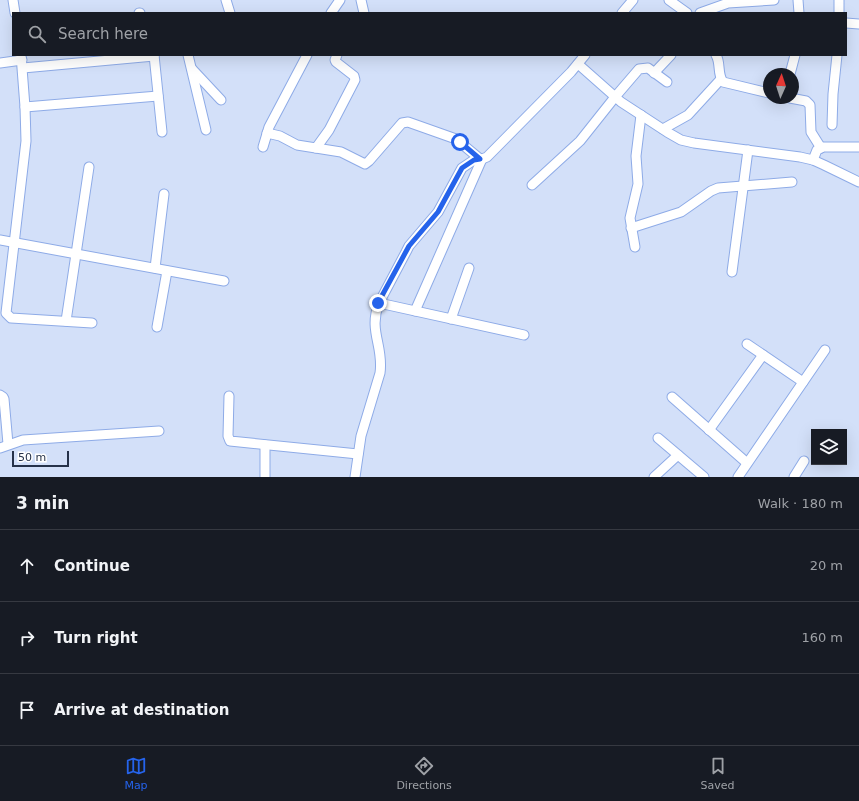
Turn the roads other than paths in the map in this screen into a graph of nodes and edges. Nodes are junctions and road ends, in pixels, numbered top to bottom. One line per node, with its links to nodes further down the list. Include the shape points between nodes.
1 (13, 0): 11 (street)
2 (226, 0): 12 (street)
3 (340, 0): 13 (street)
4 (361, 0): 14 (street)
5 (633, 0): 15 (street)
6 (669, 0): 16 (street)
7 (774, 0): 10 (street)
8 (798, 0): 18 (street)
9 (839, 0): 19 (street)
10 (744, 1): 17 (street, via 728,3)
11 (15, 12)
12 (230, 12)
13 (332, 12)
14 (364, 12)
15 (623, 12)
16 (686, 12)
17 (703, 12)
18 (799, 12)
19 (839, 12)
20 (847, 23): 21 (street)
21 (859, 24)
22 (154, 56): 31 (street); 40 (street)
23 (188, 56): 34 (street)
24 (306, 56): 50 (street)
25 (337, 56): 53 (street, via 336,62 354,76 355,80)
26 (585, 56): 33 (street)
27 (670, 56): 36 (street)
28 (716, 56): 37 (street)
29 (795, 56): 35 (street)
30 (837, 56): 46 (street)
31 (22, 61): 32 (street); 44 (street)
32 (0, 63)
33 (578, 64): 41 (street); 56 (street, via 487,157)
34 (191, 68): 42 (street); 48 (street)
35 (792, 68)
36 (654, 73): 38 (street); 41 (street, via 648,68 639,69)
37 (721, 79): 39 (street, via 726,83); 47 (street, via 688,115)
38 (667, 82)
39 (763, 92)
40 (158, 96): 44 (street); 49 (street)
41 (615, 97): 45 (street); 61 (street, via 580,141)
42 (221, 100)
43 (799, 100): 54 (street, via 810,105 811,132)
44 (25, 107): 66 (street, via 26,141)
45 (641, 115): 47 (street); 64 (street, via 636,156 638,184 630,218)
46 (832, 125)
47 (663, 129): 55 (street, via 681,140)
48 (206, 130)
49 (162, 132)
50 (267, 133): 51 (street); 53 (street)
51 (263, 147)
52 (859, 147): 54 (street)
53 (316, 148): 56 (street, via 341,152 365,164 402,124 408,122 456,139)
54 (821, 148): 57 (street, via 817,150)
55 (748, 150): 57 (street); 62 (street)
56 (481, 159): 74 (street, via 474,160 462,168 438,212 409,246); 75 (street)
57 (813, 160): 60 (street)
58 (90, 167): 68 (street)
59 (792, 182): 62 (street)
60 (859, 182)
61 (532, 185)
62 (744, 185): 64 (street, via 714,189 675,215); 72 (street)
63 (164, 194): 69 (street)
64 (631, 228): 67 (street)
65 (0, 240): 66 (street)
66 (14, 242): 68 (street); 77 (street, via 6,309 8,316)
67 (635, 247)
68 (76, 254): 69 (street); 77 (street)
69 (155, 268): 71 (street)
70 (469, 268): 76 (street)
71 (167, 271): 73 (street); 79 (street)
72 (732, 272)
73 (224, 281)
74 (378, 303): 75 (street); 93 (street, via 374,319 380,373)
75 (415, 311): 76 (street)
76 (451, 319): 80 (street)
77 (66, 321): 78 (street)
78 (92, 323)
79 (157, 327)
80 (524, 335)
81 (747, 344): 83 (street)
82 (825, 350): 84 (street)
83 (763, 355): 84 (street); 88 (street)
84 (803, 382): 96 (street)
85 (0, 395): 92 (street, via 4,397)
86 (228, 396): 91 (street, via 228,439 232,442)
87 (672, 397): 88 (street)
88 (709, 430): 96 (street)
89 (159, 431): 92 (street, via 23,440)
90 (658, 438): 94 (street)
91 (265, 445): 93 (street); 97 (street)
92 (4, 446)
93 (358, 454): 98 (street)
94 (678, 455): 99 (street); 100 (street)
95 (804, 461): 102 (street)
96 (747, 463): 101 (street)
97 (265, 477)
98 (354, 477)
99 (654, 477)
100 (704, 477)
101 (738, 477)
102 (794, 477)

